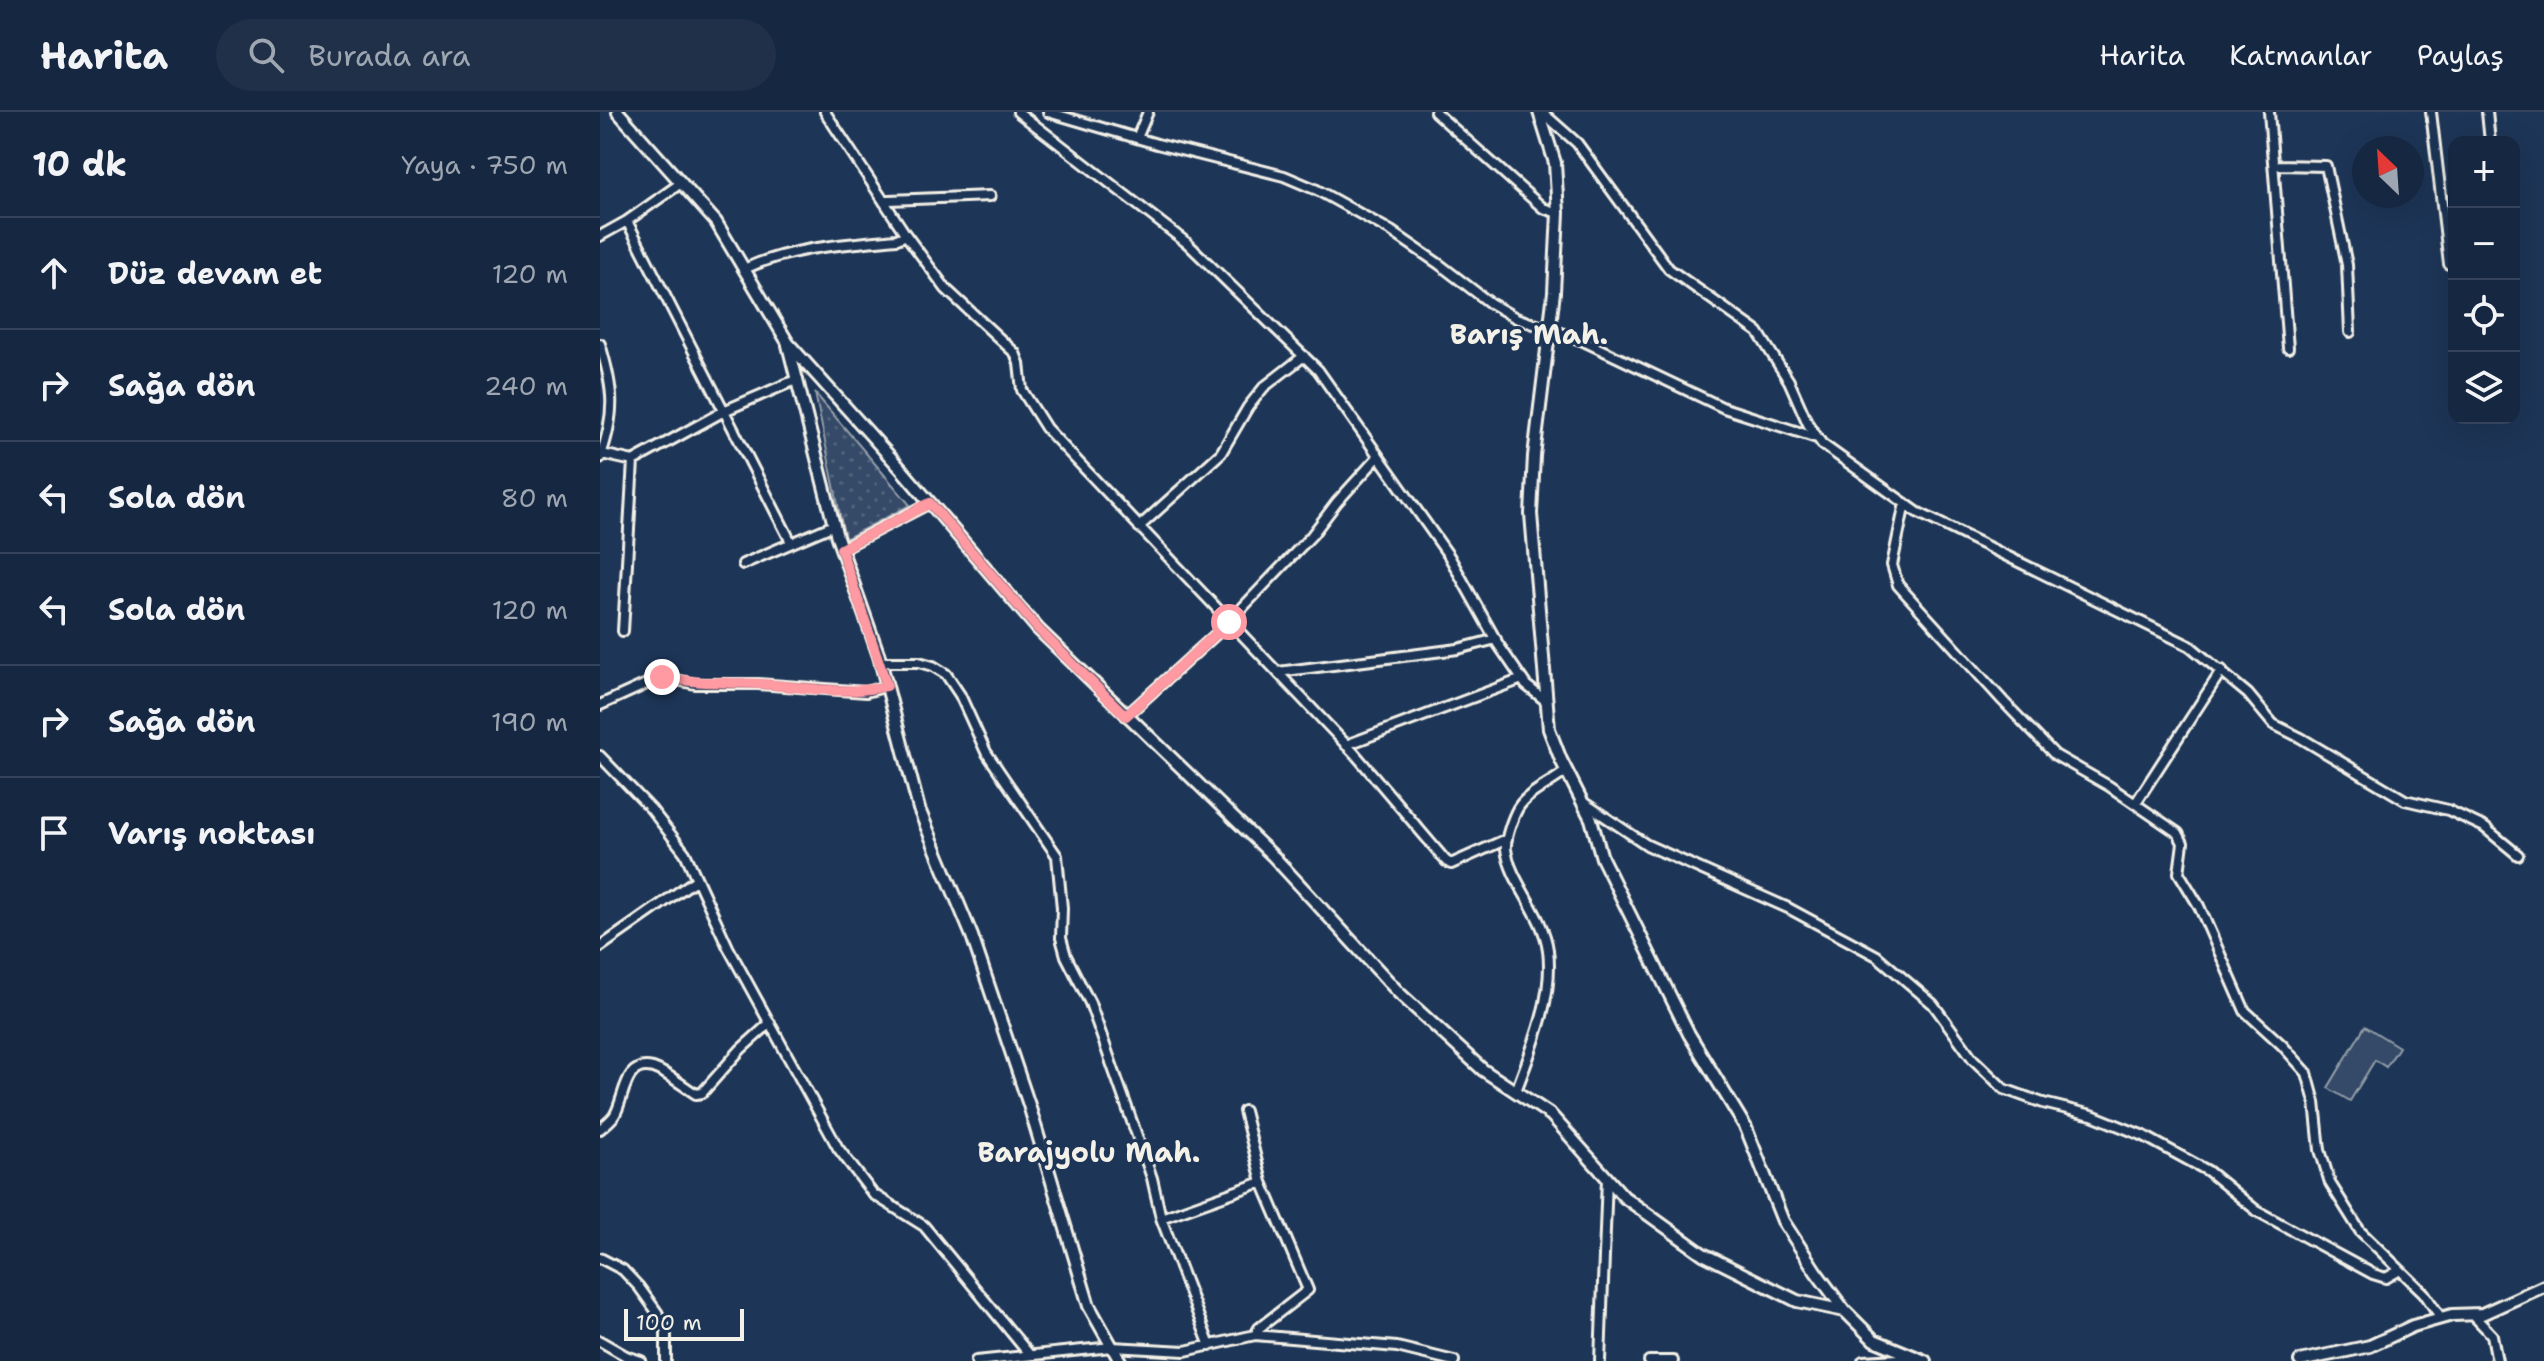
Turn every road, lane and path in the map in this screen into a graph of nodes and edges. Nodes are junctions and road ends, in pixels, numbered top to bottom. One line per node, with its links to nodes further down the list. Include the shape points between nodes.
1 (618, 112): 15 (street)
2 (825, 112): 17 (street)
3 (1018, 112): 29 (street, via 1187,243)
4 (1048, 112): 11 (street)
5 (1148, 112): 13 (street)
6 (1435, 112): 18 (street, via 1543,208)
7 (1540, 112): 18 (street, via 1555,163); 32 (street, via 1577,143 1669,269 1758,332)
8 (2269, 112): 14 (street)
9 (2431, 112): 22 (street)
10 (2487, 112): 12 (street)
11 (1061, 114): 13 (street)
12 (2489, 136)
13 (1137, 138): 24 (street, via 1284,176 1317,190 1391,231 1490,303)
14 (2274, 165): 25 (street, via 2326,166 2347,265); 28 (street)
15 (681, 183): 19 (street); 23 (street, via 716,222)
16 (990, 196): 17 (street)
17 (884, 202): 20 (street)
18 (1558, 213): 24 (street)
19 (627, 221): 21 (street); 31 (street)
20 (906, 235): 23 (street, via 806,249); 39 (street, via 952,296 1015,353 1022,390 1046,428)
21 (600, 236)
22 (2448, 256)
23 (744, 269): 26 (street)
24 (1550, 328): 32 (street, via 1724,408); 51 (street, via 1531,514)
25 (2350, 332)
26 (788, 343): 30 (street); 36 (street)
27 (600, 345): 33 (street, via 613,402)
28 (2288, 348)
29 (1304, 356): 34 (street); 39 (street, via 1264,387 1221,453)
30 (798, 379): 31 (street); 38 (street)
31 (726, 410): 35 (street); 40 (street)
32 (1818, 439): 37 (street)
33 (601, 457): 35 (street)
34 (1378, 457): 43 (street); 45 (street, via 1449,556)
35 (633, 461): 44 (street)
36 (930, 503): 41 (street); 53 (street, via 1038,629)
37 (1905, 503): 47 (street, via 2190,646); 58 (street, via 1892,565 1898,585 2055,755)
38 (834, 525): 40 (street); 41 (street)
39 (1139, 527): 43 (street)
40 (791, 542): 42 (street)
41 (841, 549): 46 (street)
42 (743, 564)
43 (1229, 622): 48 (street); 53 (street)
44 (623, 631)
45 (1496, 639): 48 (street, via 1458,649); 49 (street)
46 (881, 662): 50 (street); 69 (street, via 919,662 946,674 986,752 1057,856 1064,947 1095,1016)
47 (2222, 670): 58 (street); 60 (street, via 2273,724 2405,800 2448,810 2484,827)
48 (1278, 672): 54 (street)
49 (1522, 679): 51 (street); 54 (street)
50 (887, 686): 52 (street, via 866,692 695,684 662,677); 79 (street, via 919,809 972,936 1089,1306)
51 (1547, 702): 56 (street, via 1549,729)
52 (600, 705)
53 (1126, 716): 64 (street, via 1274,857 1399,993 1483,1070)
54 (1346, 745): 59 (street, via 1451,864)
55 (600, 756): 61 (street, via 651,809 685,853)
56 (1566, 771): 57 (street); 59 (street, via 1518,808)
57 (1582, 802): 71 (street, via 1647,845 1788,908 1877,956 1933,1004 1973,1059 2004,1089 2144,1136 2208,1171 2257,1211 2373,1274 2386,1278); 73 (street, via 1602,858 1689,1034 1746,1128 1783,1221)
58 (2135, 804): 71 (street, via 2178,833 2183,843 2179,873 2245,1011 2307,1073 2330,1183 2360,1231)
59 (1507, 839): 64 (street, via 1515,873 1542,927 1550,971)
60 (2518, 855)
61 (697, 879): 62 (street); 63 (street)
62 (600, 947)
63 (770, 1023): 66 (street, via 702,1093 652,1068 633,1071 615,1115); 80 (street, via 861,1180 873,1194 924,1226)
64 (1516, 1091): 67 (street, via 1551,1115)
65 (1244, 1111): 68 (street)
66 (600, 1129)
67 (1607, 1178): 73 (street, via 1624,1197 1703,1254 1797,1301); 88 (street)
68 (1262, 1182): 69 (street); 76 (street, via 1308,1290)
69 (1161, 1218): 78 (street)
70 (600, 1258): 84 (street, via 623,1270 657,1312 666,1330)
71 (2400, 1270): 75 (street)
72 (2544, 1286): 74 (street)
73 (1845, 1311): 82 (street, via 1874,1340)
74 (2472, 1314): 75 (street); 93 (street, via 2492,1335)
75 (2441, 1318): 92 (street, via 2370,1346)
76 (1255, 1335): 78 (street); 87 (street, via 1397,1347)
77 (600, 1341): 81 (street)
78 (1210, 1346): 79 (street, via 1185,1351)
79 (1112, 1347): 80 (street); 86 (street)
80 (1029, 1354): 85 (street)
81 (626, 1359): 83 (street)
82 (1921, 1360): 91 (street)
83 (641, 1361)
84 (666, 1361)
85 (976, 1361)
86 (1120, 1361)
87 (1454, 1361)
88 (1600, 1361)
89 (1649, 1361): 90 (street)
90 (1673, 1361)
91 (1863, 1361)
92 (2300, 1361)
93 (2497, 1361)

